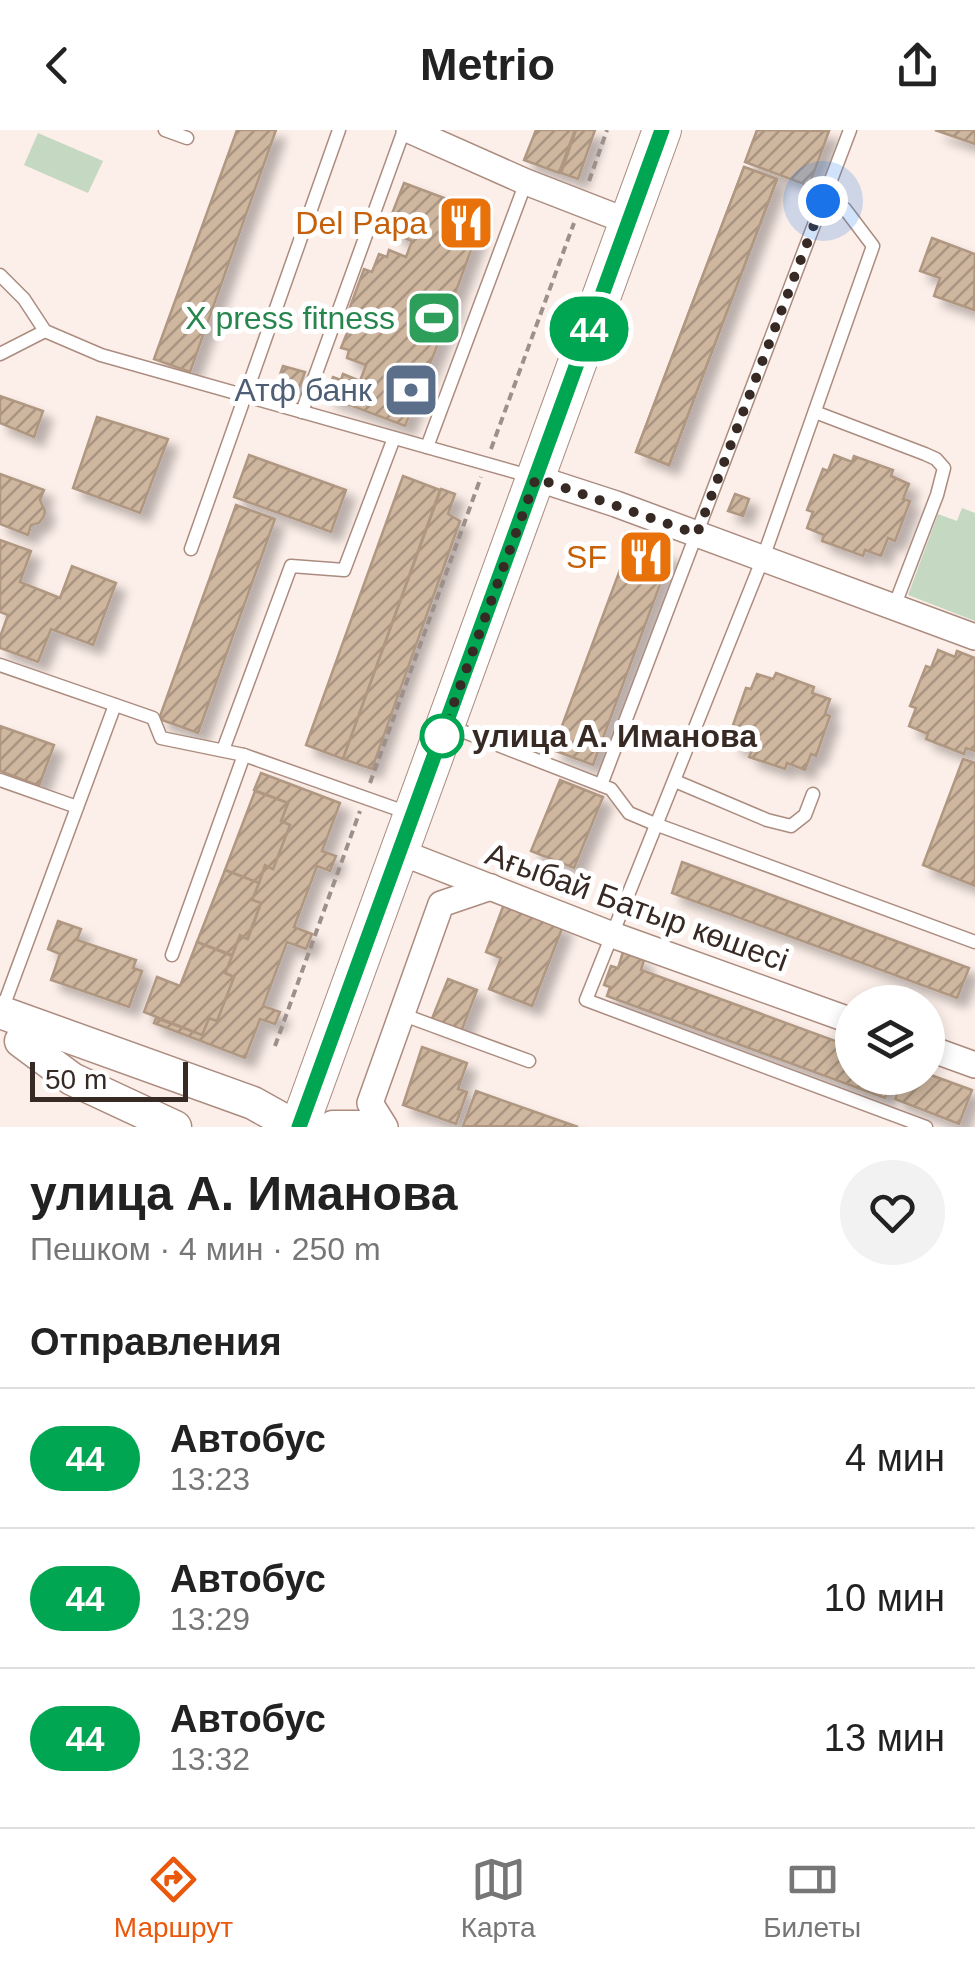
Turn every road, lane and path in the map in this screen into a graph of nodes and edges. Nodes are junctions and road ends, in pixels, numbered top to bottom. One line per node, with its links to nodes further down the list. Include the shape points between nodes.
1 (165, 130): 7 (lane)
2 (339, 130): 15 (lane)
3 (406, 130): 8 (street); 16 (lane)
4 (607, 130): 10 (path)
5 (662, 130): 11 (main road)
6 (850, 130): 9 (lane)
7 (186, 139)
8 (526, 182): 10 (street); 19 (lane)
9 (823, 201): 17 (lane, via 845,209 873,246); 22 (lane)
10 (581, 203): 11 (street); 20 (path)
11 (629, 222): 21 (main road)
12 (0, 275): 13 (lane)
13 (46, 331): 14 (lane); 15 (lane, via 115,360)
14 (0, 354)
15 (247, 396): 16 (lane); 23 (lane)
16 (302, 412): 18 (lane)
17 (815, 412): 24 (lane); 25 (lane, via 925,454 944,468)
18 (394, 438): 19 (lane); 30 (lane, via 344,570 291,566)
19 (428, 447): 20 (lane)
20 (486, 464): 21 (lane); 36 (path)
21 (536, 478): 22 (street); 29 (main road)
22 (697, 534): 24 (street); 34 (lane)
23 (191, 549)
24 (763, 558): 25 (street); 33 (lane)
25 (894, 607): 26 (street)
26 (975, 637)
27 (0, 665): 28 (lane)
28 (115, 705): 30 (lane, via 153,718 161,738); 37 (lane)
29 (446, 725): 34 (lane); 39 (main road)
30 (223, 750): 31 (lane)
31 (244, 755): 36 (lane); 43 (lane)
32 (0, 780): 37 (lane)
33 (675, 781): 35 (lane, via 791,826 806,815); 38 (lane)
34 (601, 785): 38 (lane, via 629,813)
35 (813, 794)
36 (365, 797): 39 (lane); 48 (path)
37 (76, 806): 44 (lane)
38 (655, 824): 41 (lane); 42 (lane)
39 (406, 835): 40 (street, Ағыбай Батыр көшесі); 54 (main road)
40 (491, 887): 41 (street, Ағыбай Батыр көшесі); 45 (street, via 441,904)
41 (610, 934): 46 (street, Ағыбай Батыр көшесі); 58 (lane, via 586,1000)
42 (975, 942)
43 (172, 955)
44 (0, 1013): 54 (main road, via 252,1103)
45 (401, 1014): 51 (lane); 57 (street, via 370,1103)
46 (835, 1015)
47 (10, 1037): 52 (main road, via 72,1079); 53 (main road, via 246,1122)
48 (275, 1046)
49 (945, 1053): 50 (street)
50 (974, 1061)
51 (528, 1062)
52 (175, 1127)
53 (287, 1127)
54 (297, 1127)
55 (333, 1127): 56 (main road)
56 (367, 1127)
57 (384, 1127)
58 (926, 1127)

